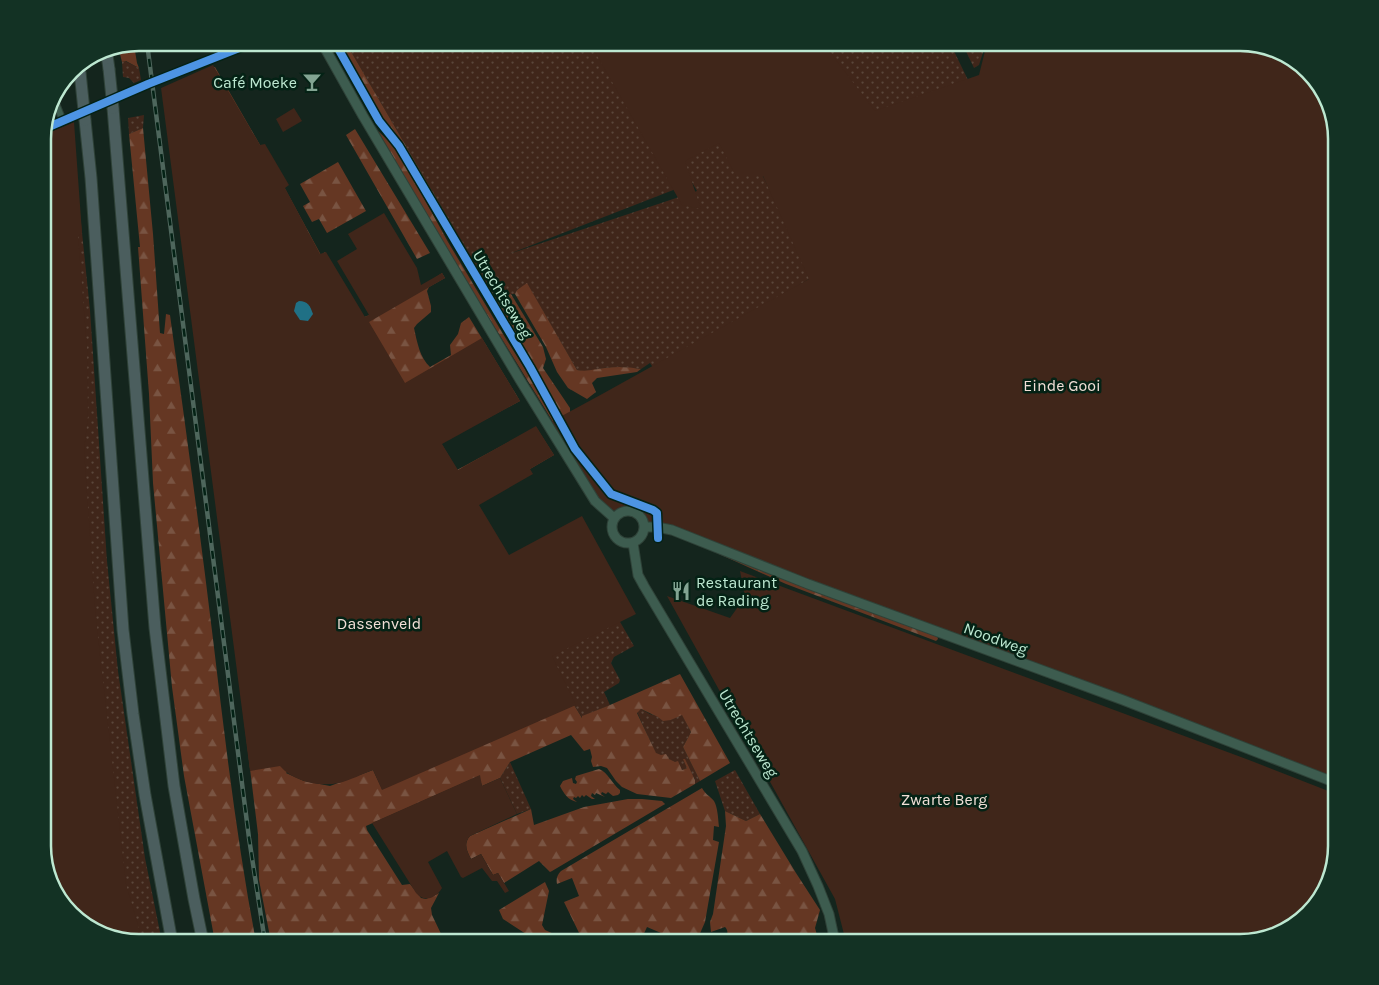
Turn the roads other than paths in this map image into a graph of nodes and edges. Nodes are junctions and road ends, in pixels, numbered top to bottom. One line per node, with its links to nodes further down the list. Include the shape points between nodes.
1 (230, 51): 6 (street)
2 (327, 51): 8 (main road, Utrechtseweg, via 594,501)
3 (107, 57): 13 (highway, bridge, via 155,628 174,786)
4 (80, 74): 12 (highway, bridge, via 88,142 123,630 145,795)
5 (58, 107): 6 (street)
6 (63, 121): 7 (street)
7 (52, 126)
8 (614, 518): 9 (main road, via 622,512 632,511 641,517); 10 (main road, via 611,524 614,537 626,544)
9 (644, 526): 10 (main road, via 641,537); 11 (main road, Noodweg, via 672,530)
10 (633, 543): 14 (main road, Utrechtseweg, via 638,575 802,851 824,900)
11 (1328, 780)
12 (171, 934)
13 (201, 934)
14 (833, 934)

